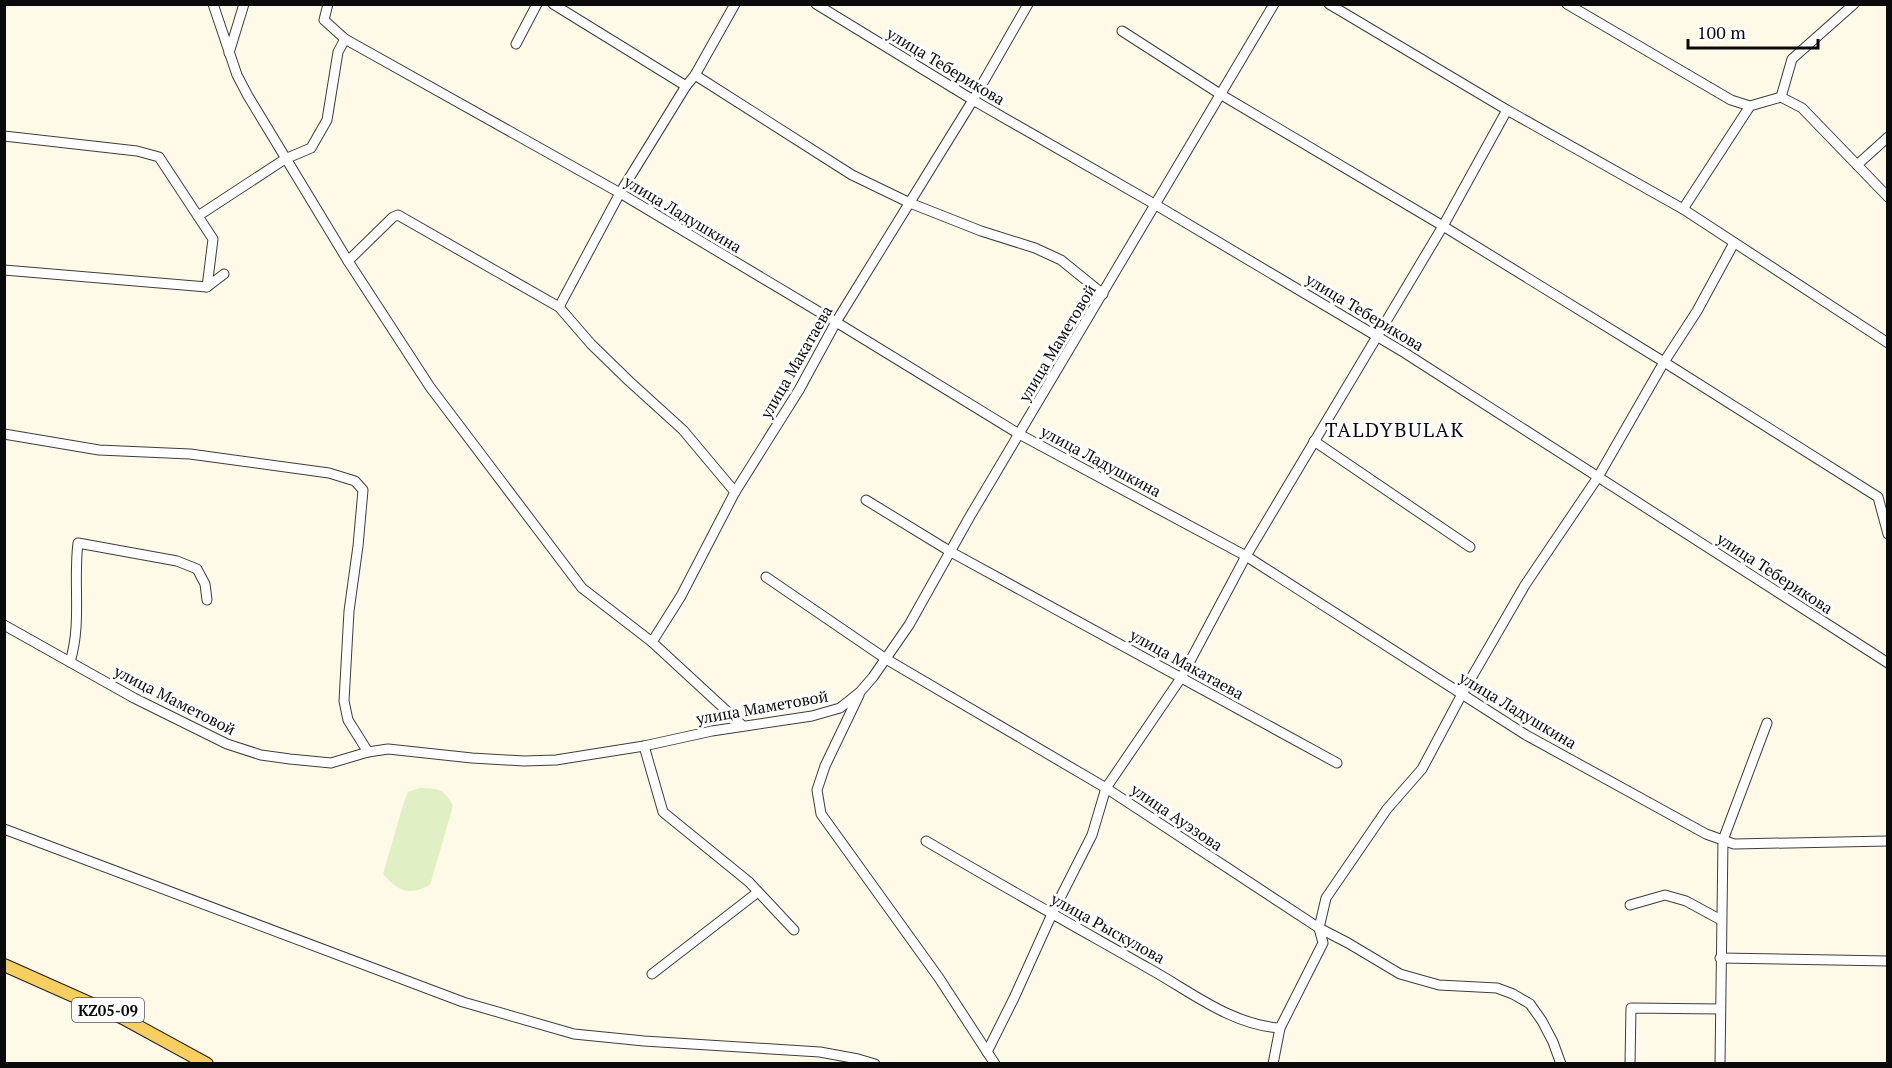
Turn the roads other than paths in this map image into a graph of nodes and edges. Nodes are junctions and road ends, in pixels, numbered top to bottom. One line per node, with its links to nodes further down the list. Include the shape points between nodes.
1 (213, 4): 16 (street)
2 (244, 4): 16 (street)
3 (328, 4): 14 (street, улица Ладушкина, via 324,20)
4 (537, 4): 15 (street)
5 (553, 4): 18 (street)
6 (735, 4): 17 (street)
7 (816, 4): 21 (street, улица Теберикова)
8 (1028, 4): 21 (street, улица Макатаева)
9 (1274, 4): 19 (street, улица Маметовой)
10 (1329, 4): 23 (street)
11 (1567, 4): 22 (street, via 1731,100)
12 (1854, 4): 20 (street, via 1792,59)
13 (1122, 31): 19 (street)
14 (345, 39): 26 (street, via 338,51 327,120 311,148); 28 (street, улица Ладушкина)
15 (516, 44)
16 (230, 53): 26 (street, via 237,75)
17 (694, 75): 18 (street); 30 (street, via 852,175)
18 (686, 86): 28 (street)
19 (1220, 94): 31 (street, улица Маметовой); 34 (street)
20 (1781, 97): 22 (street); 27 (street, via 1802,108)
21 (973, 100): 30 (street, улица Макатаева); 31 (street, улица Теберикова)
22 (1750, 106): 32 (street)
23 (1507, 110): 32 (street); 34 (street)
24 (4, 136): 33 (street, via 159,157)
25 (1887, 137): 27 (street)
26 (285, 159): 33 (street); 36 (street)
27 (1857, 165): 29 (street)
28 (620, 193): 41 (street); 42 (street, улица Ладушкина)
29 (1887, 197)
30 (910, 203): 40 (street, via 1061,260); 42 (street, улица Макатаева)
31 (1156, 205): 40 (street, улица Маметовой); 43 (street, улица Теберикова)
32 (1683, 209): 35 (street)
33 (198, 216): 39 (street, via 213,239)
34 (1443, 226): 43 (street); 45 (street)
35 (1734, 243): 44 (street); 45 (street)
36 (348, 261): 41 (street, via 398,215); 59 (street, via 430,387 582,588)
37 (4, 270): 39 (street)
38 (224, 274): 39 (street)
39 (207, 287)
40 (1103, 294): 47 (street, улица Маметовой)
41 (560, 307): 50 (street, via 591,344 683,430)
42 (836, 322): 47 (street, улица Ладушкина); 50 (street, улица Макатаева)
43 (1377, 337): 48 (street); 49 (street, улица Теберикова)
44 (1887, 343)
45 (1664, 362): 49 (street); 52 (street, via 1878,497)
46 (4, 434): 69 (street, via 99,450 190,454 329,473 355,481 363,490 349,611 344,701 348,720)
47 (1019, 434): 54 (street, улица Маметовой); 55 (street, улица Ладушкина)
48 (1314, 441): 53 (street); 55 (street)
49 (1598, 477): 62 (street, улица Теберикова); 65 (street, via 1525,585)
50 (735, 492): 59 (street, улица Макатаева, via 681,596)
51 (866, 500): 54 (street, улица Макатаева)
52 (1887, 534)
53 (1470, 547)
54 (951, 552): 60 (street, улица Маметовой); 63 (street, улица Макатаева)
55 (1246, 556): 63 (street); 65 (street, улица Ладушкина)
56 (766, 577): 60 (street, улица Ауэзова)
57 (207, 600): 61 (street, via 205,584 196,569 177,561 78,543 75,648)
58 (4, 625): 61 (street, улица Маметовой)
59 (652, 642): 67 (street)
60 (886, 659): 64 (street, улица Маметовой); 71 (street, улица Ауэзова)
61 (70, 662): 69 (street, улица Маметовой, via 227,744 261,755 331,763)
62 (1887, 663)
63 (1181, 678): 70 (street, улица Макатаева); 71 (street)
64 (860, 692): 67 (street, улица Маметовой, via 840,708); 88 (street, via 817,790 820,814 939,978)
65 (1461, 694): 73 (street, улица Ладушкина, via 1526,735); 80 (street, via 1422,769 1388,809 1326,898)
66 (1767, 723): 73 (street)
67 (743, 726): 68 (street, улица Маметовой)
68 (644, 746): 69 (street, улица Маметовой, via 524,761 388,749); 76 (street, via 663,812)
69 (368, 752)
70 (1337, 764)
71 (1106, 788): 78 (street, via 1092,835); 80 (street, улица Ауэзова)
72 (4, 829): 90 (street, via 463,1002 574,1034 820,1052)
73 (1723, 840): 75 (street, улица Ладушкина, via 1734,844); 79 (street)
74 (926, 841): 78 (street, улица Рыскулова)
75 (1887, 841)
76 (758, 892): 81 (street); 85 (street)
77 (1630, 905): 79 (street, via 1665,895 1686,901)
78 (1052, 914): 87 (street, улица Рыскулова, via 1227,1015); 88 (street)
79 (1721, 920): 82 (street)
80 (1319, 928): 87 (street, via 1323,943); 93 (street, улица Ауэзова, via 1400,974 1439,985 1497,988 1513,994 1530,1004 1542,1021)
81 (794, 930)
82 (1720, 958): 83 (street); 86 (street)
83 (1887, 961)
84 (4, 964): 89 (main road, KZ05-09, via 123,1018)
85 (652, 974)
86 (1720, 1009): 94 (street, via 1631,1008); 95 (street)
87 (1280, 1028): 92 (street)
88 (987, 1052): 91 (street)
89 (207, 1064)
90 (875, 1064)
91 (995, 1064)
92 (1273, 1064)
93 (1561, 1064)
94 (1630, 1064)
95 (1720, 1064)

